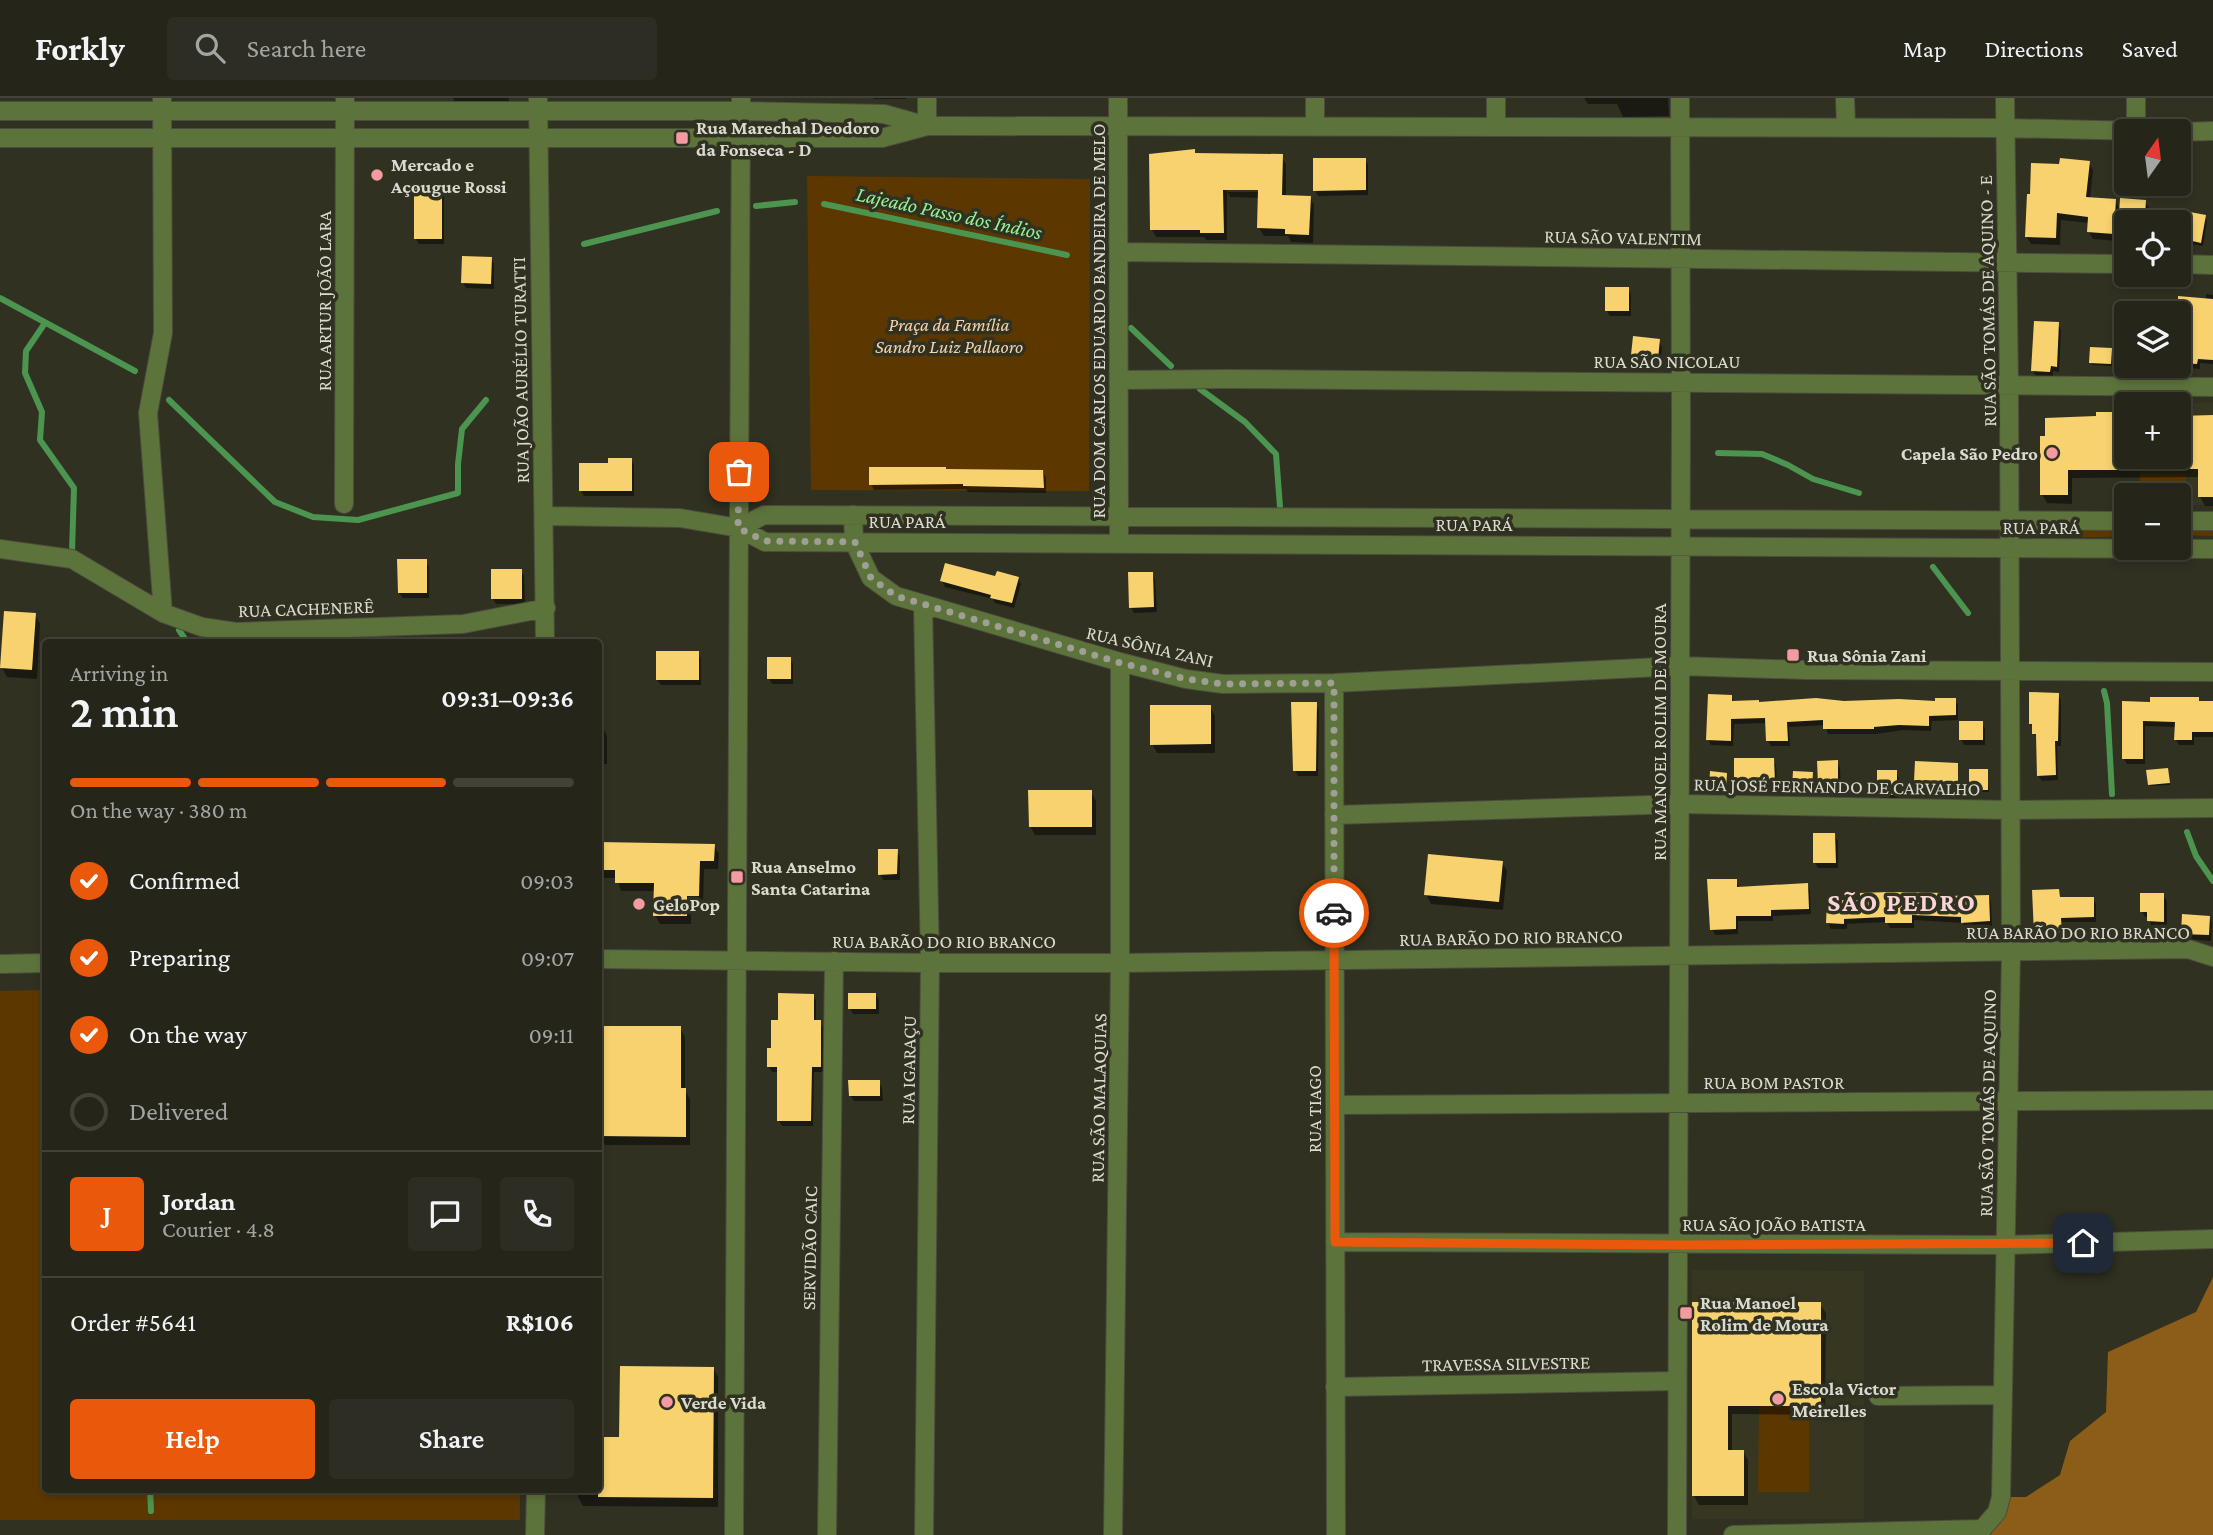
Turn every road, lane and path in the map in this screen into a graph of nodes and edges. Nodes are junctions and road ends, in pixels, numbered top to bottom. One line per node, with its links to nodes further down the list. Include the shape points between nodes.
1 (927, 98): 15 (street)
2 (1118, 98): 16 (street, RUA DOM CARLOS EDUARDO BANDEIRA DE MELO)
3 (1315, 98): 17 (street)
4 (1496, 98): 18 (street)
5 (1681, 98): 19 (street, RUA MANOEL ROLIM DE MOURA)
6 (1845, 98): 20 (street)
7 (2005, 98): 21 (street, RUA SÃO TOMÁS DE AQUINO - E)
8 (2136, 98): 14 (street)
9 (162, 105): 10 (street); 13 (street); 26 (street)
10 (345, 105): 11 (street); 27 (street, RUA ARTUR JOÃO LARA)
11 (538, 105): 12 (street); 28 (street, RUA JOÃO AURÉLIO TURATTI)
12 (741, 105): 15 (street, via 884,114); 29 (street)
13 (0, 111)
14 (2137, 119)
15 (927, 126): 16 (street); 29 (street, via 882,138)
16 (1119, 127): 17 (street); 30 (street, RUA DOM CARLOS EDUARDO BANDEIRA DE MELO)
17 (1315, 127): 18 (street)
18 (1496, 127): 19 (street)
19 (1681, 127): 20 (street); 31 (street, RUA MANOEL ROLIM DE MOURA)
20 (1846, 127): 21 (street)
21 (2006, 128): 22 (street); 32 (street, RUA SÃO TOMÁS DE AQUINO - E)
22 (2114, 130)
23 (2213, 131): 24 (street)
24 (2191, 132)
25 (0, 138): 26 (street)
26 (162, 138): 27 (street); 60 (street, via 163,333 148,413)
27 (345, 138): 28 (street); 40 (street, RUA ARTUR JOÃO LARA)
28 (538, 138): 29 (street); 42 (street, RUA JOÃO AURÉLIO TURATTI)
29 (741, 138): 49 (street)
30 (1119, 252): 31 (street, RUA SÃO VALENTIM); 36 (street, RUA DOM CARLOS EDUARDO BANDEIRA DE MELO)
31 (1681, 258): 32 (street, RUA SÃO VALENTIM); 37 (street, RUA MANOEL ROLIM DE MOURA)
32 (2008, 263): 33 (street, RUA SÃO VALENTIM); 38 (street, RUA SÃO TOMÁS DE AQUINO - E)
33 (2114, 264)
34 (2191, 264): 35 (street)
35 (2213, 265)
36 (1120, 380): 37 (street, RUA SÃO NICOLAU); 43 (street, RUA DOM CARLOS EDUARDO BANDEIRA DE MELO)
37 (1681, 383): 38 (street, RUA SÃO NICOLAU); 44 (street, RUA MANOEL ROLIM DE MOURA)
38 (2009, 385): 39 (street, RUA SÃO NICOLAU); 45 (street, RUA SÃO TOMÁS DE AQUINO - E)
39 (2213, 387)
40 (344, 504)
41 (853, 515): 43 (street, RUA PARÁ); 49 (street, RUA PARÁ, via 764,515); 50 (street, RUA SÔNIA ZANI)
42 (544, 516): 49 (street, RUA PARÁ, via 680,518); 59 (street, RUA JOÃO AURÉLIO TURATTI)
43 (1119, 517): 44 (street, RUA PARÁ); 51 (street, RUA DOM CARLOS EDUARDO BANDEIRA DE MELO)
44 (1681, 519): 45 (street, RUA PARÁ); 52 (street, RUA MANOEL ROLIM DE MOURA)
45 (2010, 521): 46 (street, RUA PARÁ); 53 (street, RUA SÃO TOMÁS DE AQUINO - E)
46 (2114, 521)
47 (2191, 521): 48 (street)
48 (2213, 521)
49 (738, 528): 50 (street, RUA PARÁ, via 765,541); 75 (street)
50 (855, 542): 51 (street, RUA PARÁ); 58 (street, RUA SÔNIA ZANI, via 871,578 896,596)
51 (1119, 543): 52 (street, RUA PARÁ)
52 (1681, 546): 53 (street, RUA PARÁ); 63 (street, RUA MANOEL ROLIM DE MOURA)
53 (2010, 548): 54 (street, RUA PARÁ); 64 (street, RUA SÃO TOMÁS DE AQUINO - E)
54 (2114, 548)
55 (0, 549): 60 (street, RUA CACHENERÊ, via 72,559)
56 (2191, 549): 57 (street, RUA PARÁ)
57 (2213, 549)
58 (923, 605): 62 (street, RUA SÔNIA ZANI); 79 (street, RUA IGARAÇU)
59 (546, 608): 60 (street, RUA CACHENERÊ, via 463,624 236,632 202,627); 61 (street, RUA JOÃO AURÉLIO TURATTI)
60 (163, 613)
61 (545, 639)
62 (1121, 663): 66 (street, RUA SÔNIA ZANI, via 1223,684); 80 (street, RUA SÃO MALAQUIAS)
63 (1680, 666): 64 (street, RUA SÔNIA ZANI); 66 (street, RUA SÔNIA ZANI); 67 (street, RUA MANOEL ROLIM DE MOURA)
64 (2010, 672): 65 (street, RUA SÔNIA ZANI); 69 (street, RUA SÃO TOMÁS DE AQUINO)
65 (2213, 672)
66 (1334, 683): 70 (street, RUA TIAGO)
67 (1679, 804): 69 (street, RUA JOSÉ FERNANDO DE CARVALHO); 70 (street, RUA JOSÉ FERNANDO DE CARVALHO); 72 (street, RUA MANOEL ROLIM DE MOURA)
68 (2213, 808): 69 (street, RUA JOSÉ FERNANDO DE CARVALHO)
69 (2010, 810): 71 (street, RUA SÃO TOMÁS DE AQUINO)
70 (1334, 815): 77 (street, RUA TIAGO)
71 (2011, 951): 72 (street, RUA BARÃO DO RIO BRANCO); 73 (street, RUA BARÃO DO RIO BRANCO, via 2188,949); 83 (street, RUA SÃO TOMÁS DE AQUINO)
72 (1679, 956): 77 (street, RUA BARÃO DO RIO BRANCO); 84 (street, RUA MANOEL ROLIM DE MOURA)
73 (2213, 957)
74 (602, 959): 75 (street, RUA BARÃO DO RIO BRANCO)
75 (737, 960): 76 (street, RUA BARÃO DO RIO BRANCO); 97 (street)
76 (834, 961): 79 (street, RUA BARÃO DO RIO BRANCO); 98 (street, SERVIDÃO CAIC)
77 (1334, 961): 80 (street, RUA BARÃO DO RIO BRANCO); 85 (street, RUA TIAGO)
78 (42, 963): 81 (street)
79 (930, 963): 80 (street, RUA BARÃO DO RIO BRANCO); 99 (street, RUA IGARAÇU)
80 (1120, 963): 100 (street, RUA SÃO MALAQUIAS)
81 (0, 964)
82 (2213, 1100): 83 (street, RUA BOM PASTOR)
83 (2009, 1102): 84 (street, RUA BOM PASTOR); 89 (street, RUA SÃO TOMÁS DE AQUINO)
84 (1678, 1103): 85 (street, RUA BOM PASTOR); 88 (street, RUA MANOEL ROLIM DE MOURA)
85 (1335, 1105): 87 (street, RUA TIAGO)
86 (2213, 1239): 89 (street, RUA SÃO JOÃO BATISTA)
87 (1335, 1242): 88 (street, RUA SÃO JOÃO BATISTA); 91 (street, RUA TIAGO)
88 (1678, 1245): 89 (street, RUA SÃO JOÃO BATISTA); 90 (street, RUA MANOEL ROLIM DE MOURA)
89 (2005, 1245): 92 (street, RUA SÃO TOMÁS DE AQUINO)
90 (1677, 1381): 91 (street, TRAVESSA SILVESTRE); 102 (street, RUA MANOEL ROLIM DE MOURA)
91 (1335, 1387): 101 (street, RUA TIAGO)
92 (2001, 1395): 93 (street); 95 (street, RUA SÃO TOMÁS DE AQUINO, via 2001,1497 1997,1512)
93 (1878, 1396)
94 (536, 1493): 96 (street)
95 (1979, 1532): 103 (street)
96 (535, 1535)
97 (734, 1535)
98 (827, 1535)
99 (924, 1535)
100 (1113, 1535)
101 (1336, 1535)
102 (1677, 1535)
103 (1733, 1535)

